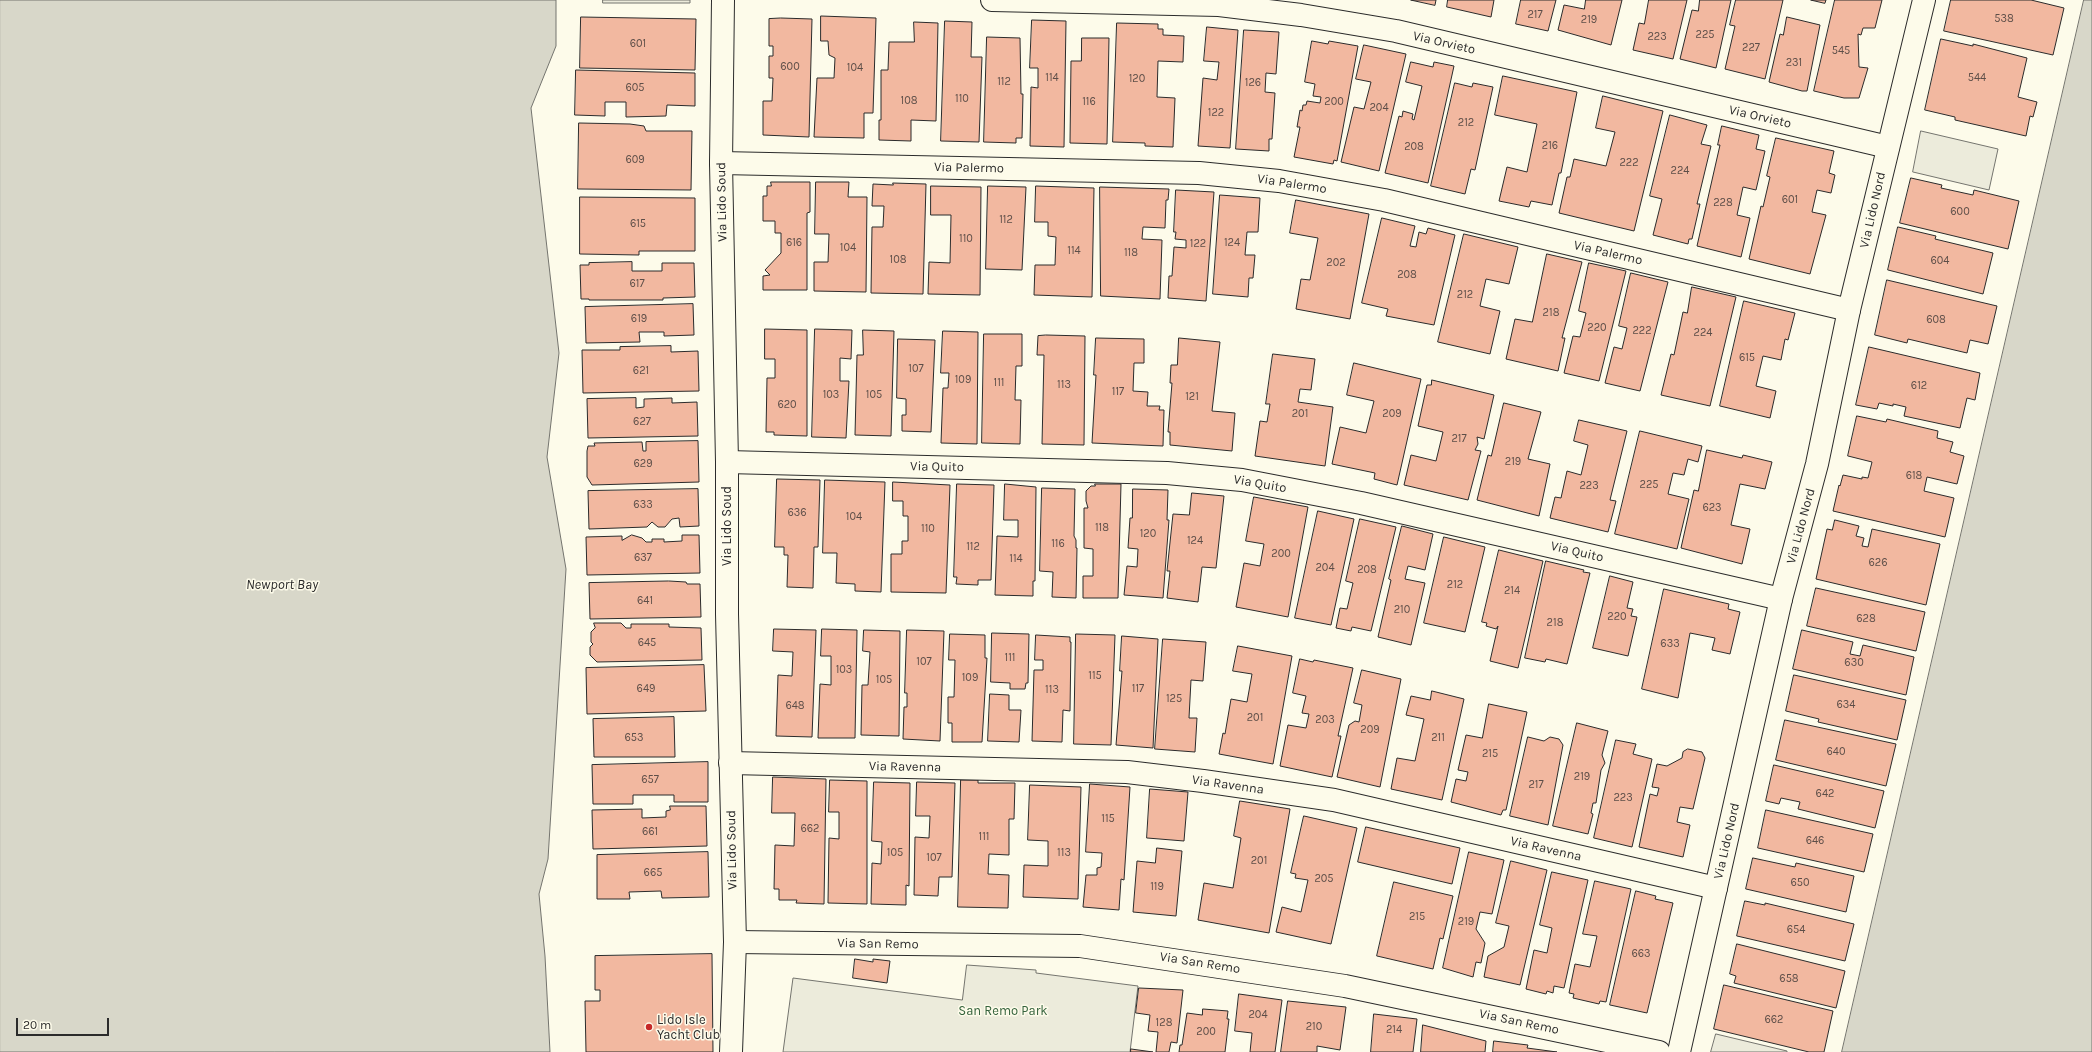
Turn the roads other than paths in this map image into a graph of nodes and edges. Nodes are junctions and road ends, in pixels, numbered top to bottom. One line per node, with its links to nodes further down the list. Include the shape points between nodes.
1 (723, 0): 5 (street, Via Lido Soud)
2 (992, 0): 4 (street, Via Orvieto, via 1219,5 1308,16 1396,31)
3 (1924, 0): 4 (street, Via Lido Nord)
4 (1888, 147): 6 (street, Via Lido Nord)
5 (721, 163): 6 (street, Via Palermo, via 1200,173 1279,181 1384,200); 7 (street, Via Lido Soud)
6 (1849, 310): 8 (street, Via Lido Nord, via 1817,464)
7 (727, 462): 8 (street, Via Quito, via 1166,473 1242,480 1362,503); 9 (street, Via Lido Soud)
8 (1781, 599): 10 (street, Via Lido Nord)
9 (730, 763): 10 (street, Via Ravenna, via 1127,772 1203,781 1334,800); 11 (street, Via Lido Soud)
10 (1716, 888): 14 (street, Via Lido Nord)
11 (735, 942): 12 (street, Via Lido Soud); 13 (street, Via San Remo, via 1080,946 1345,986)
12 (731, 1052)
13 (1659, 1052)
14 (1679, 1052)

